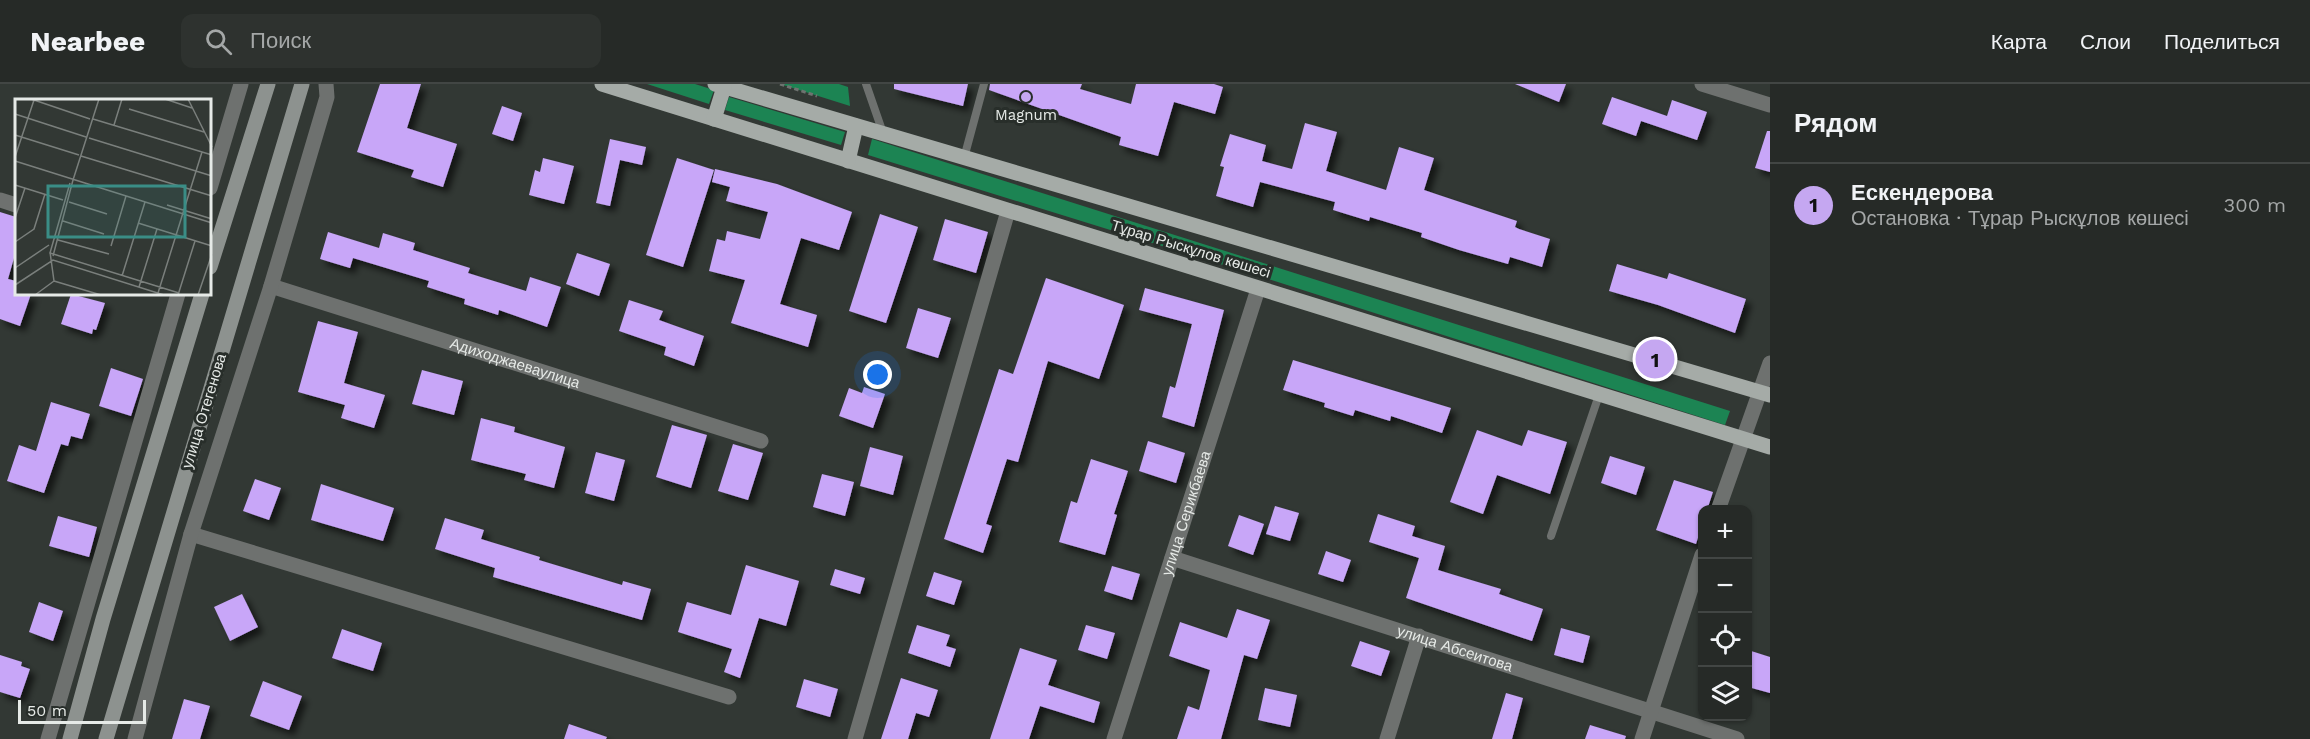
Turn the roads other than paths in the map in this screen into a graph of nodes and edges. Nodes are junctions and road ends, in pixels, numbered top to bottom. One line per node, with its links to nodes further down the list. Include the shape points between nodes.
1 (241, 84): 17 (street)
2 (268, 84): 21 (street)
3 (302, 84): 42 (street, улица Отегенова)
4 (327, 84): 22 (street, улица Отегенова, via 327,97)
5 (602, 84): 12 (main road, Тұрар Рыскұлов көшесі)
6 (866, 84): 14 (lane)
7 (984, 84): 15 (lane)
8 (1702, 84): 11 (street)
9 (719, 85): 10 (main road, Тұрар Рыскұлов көшесі); 12 (main road)
10 (751, 89): 13 (main road, Тұрар Рыскұлов көшесі)
11 (1770, 105)
12 (714, 119): 16 (main road, Тұрар Рыскұлов көшесі)
13 (856, 126): 14 (main road, Тұрар Рыскұлов көшесі); 16 (main road)
14 (883, 134): 15 (main road, Тұрар Рыскұлов көшесі)
15 (964, 158): 28 (main road, Тұрар Рыскұлов көшесі)
16 (848, 161): 20 (main road, Тұрар Рыскұлов көшесі)
17 (212, 181)
18 (0, 200): 19 (street)
19 (15, 205)
20 (1008, 211): 23 (main road, Тұрар Рыскұлов көшесі); 44 (street)
21 (212, 261)
22 (271, 286): 30 (street, Адиходжаеваулица); 33 (street, улица Отегенова)
23 (1258, 289): 27 (main road, Тұрар Рыскұлов көшесі); 35 (street, улица Серикбаева)
24 (177, 296): 40 (street)
25 (201, 296): 41 (street)
26 (1770, 363): 28 (street)
27 (1599, 394): 29 (main road, Тұрар Рыскұлов көшесі); 34 (lane)
28 (1765, 394): 29 (street)
29 (1742, 438): 31 (main road, Тұрар Рыскұлов көшесі); 32 (street)
30 (761, 441)
31 (1770, 447)
32 (1720, 505)
33 (191, 534): 38 (street); 43 (street, улица Отегенова)
34 (1551, 536)
35 (1172, 558): 37 (street, улица Абсеитова); 45 (street, улица Серикбаева)
36 (1701, 559): 39 (street)
37 (1419, 636): 39 (street, улица Абсеитова); 46 (street)
38 (729, 696)
39 (1650, 712): 47 (street); 48 (street, улица Абсеитова)
40 (48, 739)
41 (70, 739)
42 (106, 739)
43 (135, 739)
44 (855, 739)
45 (1114, 739)
46 (1387, 739)
47 (1642, 739)
48 (1737, 739)

